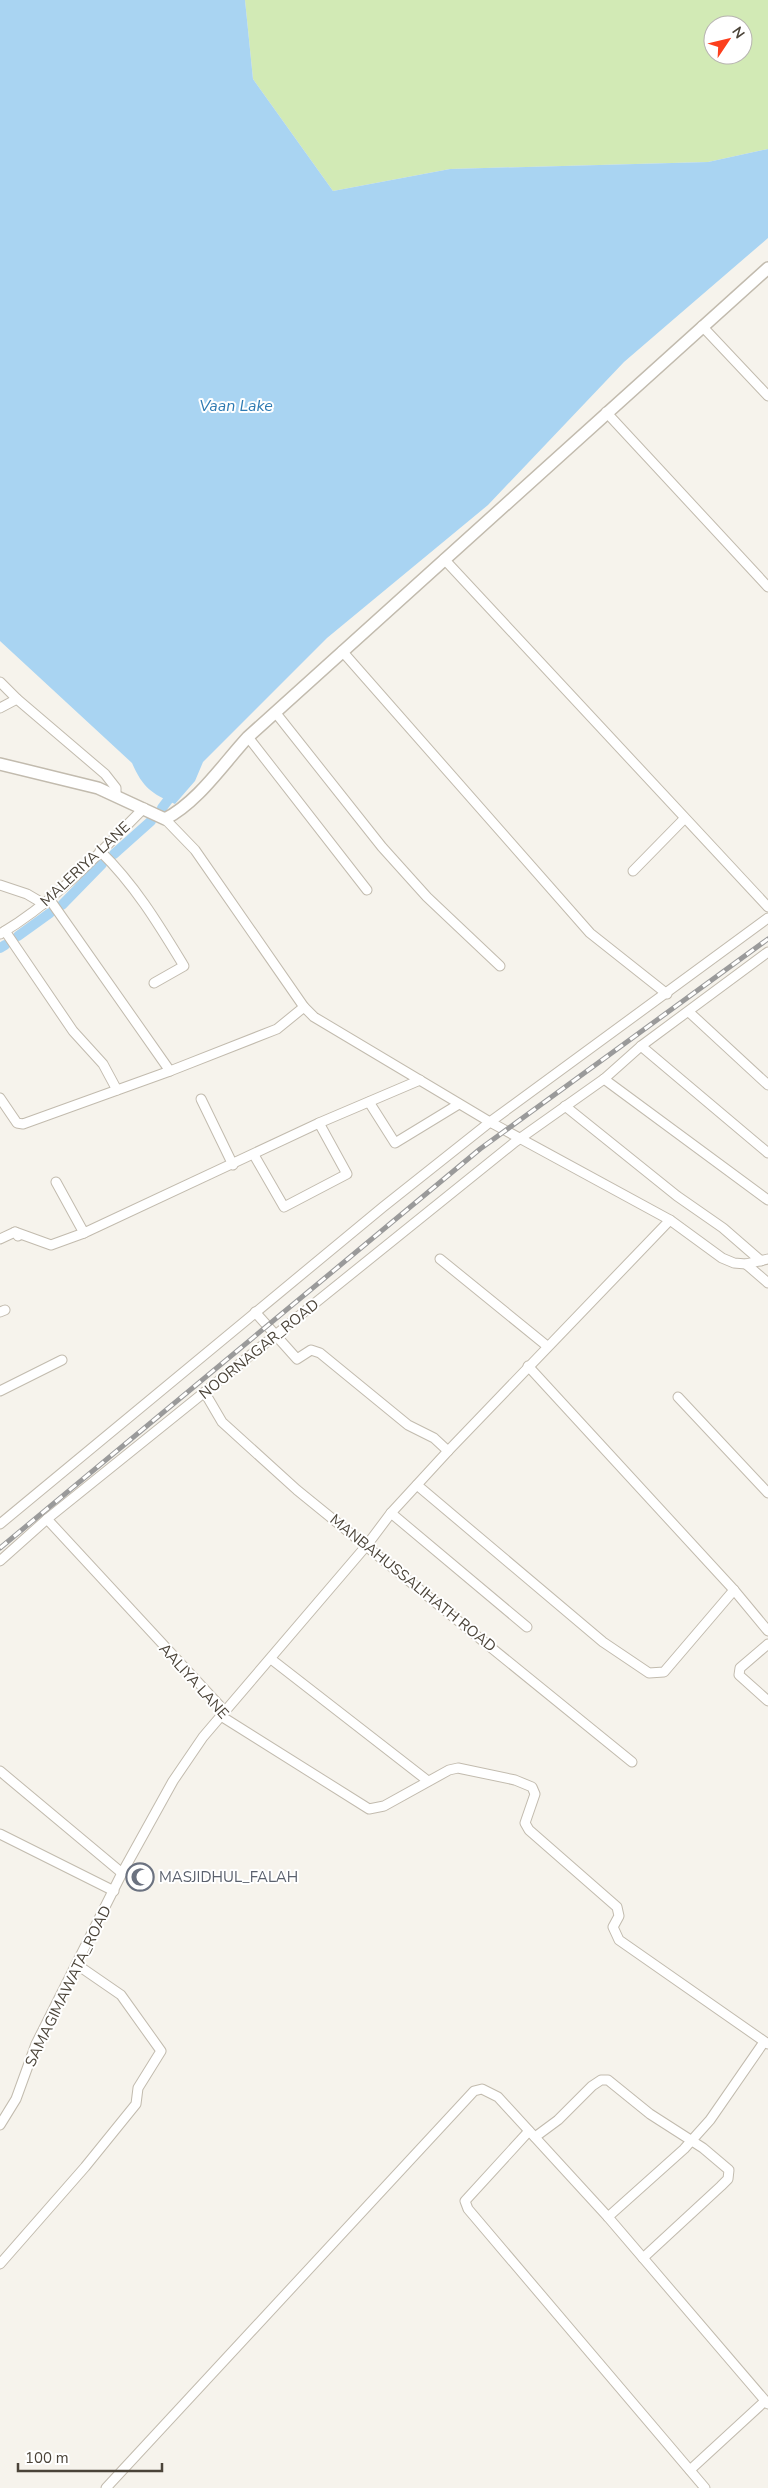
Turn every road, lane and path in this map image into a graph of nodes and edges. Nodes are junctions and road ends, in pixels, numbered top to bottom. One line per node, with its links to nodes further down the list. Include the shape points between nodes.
1 (768, 268): 2 (street)
2 (702, 326): 3 (street); 4 (street)
3 (768, 396)
4 (606, 412): 5 (street); 6 (street)
5 (444, 559): 7 (street); 17 (street)
6 (768, 587)
7 (342, 652): 11 (street); 29 (street, via 590,933)
8 (0, 682): 9 (street)
9 (17, 699): 10 (street); 14 (street, via 105,774 116,788)
10 (0, 708)
11 (274, 712): 12 (street); 27 (street, via 382,847 427,897)
12 (248, 737): 16 (street, via 197,794 176,814); 21 (street)
13 (0, 764): 14 (street, via 98,788)
14 (116, 796): 15 (street)
15 (144, 808): 16 (street); 18 (street, MALERIYA LANE)
16 (165, 819): 30 (street, via 195,850)
17 (684, 819): 19 (street); 23 (street)
18 (100, 851): 22 (street, MALERIYA LANE); 28 (street, via 119,869 152,914 184,966)
19 (633, 871)
20 (0, 885): 22 (street)
21 (367, 890)
22 (47, 902): 25 (street, MALERIYA LANE); 33 (street)
23 (768, 907)
24 (768, 918): 29 (street)
25 (2, 933): 37 (street, via 73,1031 103,1064)
26 (768, 952): 31 (street, NOORNAGAR_ROAD)
27 (500, 966)
28 (154, 983)
29 (666, 994): 43 (street)
30 (304, 1007): 33 (street, via 277,1029); 35 (street, via 314,1018)
31 (689, 1012): 32 (street, NOORNAGAR_ROAD); 36 (street)
32 (641, 1046): 34 (street, NOORNAGAR_ROAD); 46 (street)
33 (170, 1071): 37 (street)
34 (604, 1079): 42 (street, NOORNAGAR_ROAD); 50 (street)
35 (420, 1080): 40 (street); 41 (street)
36 (768, 1085)
37 (117, 1090): 38 (street, via 23,1124 17,1123)
38 (0, 1098)
39 (201, 1098): 48 (street)
40 (369, 1102): 41 (street, via 395,1143); 44 (street)
41 (459, 1104): 43 (street)
42 (565, 1106): 45 (street, NOORNAGAR_ROAD); 55 (street, via 677,1196)
43 (490, 1122): 45 (street); 58 (street)
44 (319, 1123): 47 (street); 47 (street, via 347,1174 284,1208)
45 (520, 1138): 51 (street); 59 (street, NOORNAGAR_ROAD)
46 (768, 1153)
47 (254, 1155): 48 (street)
48 (233, 1165): 52 (street)
49 (56, 1182): 52 (street)
50 (768, 1200)
51 (670, 1220): 56 (street, via 722,1258); 60 (street, SAMAGIMAWATA_ROAD)
52 (84, 1233): 53 (street, via 51,1245 16,1234)
53 (0, 1239)
54 (440, 1259): 60 (street)
55 (764, 1260): 56 (street)
56 (746, 1264): 57 (street)
57 (768, 1283)
58 (255, 1312): 59 (street); 71 (street)
59 (275, 1336): 64 (street, NOORNAGAR_ROAD); 66 (street, via 297,1360 312,1350 320,1353 408,1425 434,1438)
60 (547, 1346): 62 (street, SAMAGIMAWATA_ROAD)
61 (62, 1360): 63 (street)
62 (528, 1366): 66 (street, SAMAGIMAWATA_ROAD); 74 (street)
63 (0, 1391)
64 (205, 1393): 70 (street, NOORNAGAR_ROAD); 72 (street, MANBAHUSSALIHATH ROAD, via 222,1422 298,1490)
65 (678, 1397): 68 (street)
66 (448, 1451): 67 (street, SAMAGIMAWATA_ROAD)
67 (417, 1485): 69 (street, SAMAGIMAWATA_ROAD); 74 (street, via 603,1642 649,1673 664,1672)
68 (768, 1494)
69 (391, 1513): 72 (street, SAMAGIMAWATA_ROAD); 75 (street)
70 (47, 1519): 73 (street, NOORNAGAR_ROAD); 80 (street, AALIYA LANE, via 220,1706)
71 (0, 1524)
72 (368, 1545): 78 (street, SAMAGIMAWATA_ROAD); 81 (street, MANBAHUSSALIHATH ROAD)
73 (0, 1561)
74 (734, 1590): 76 (street)
75 (527, 1627)
76 (768, 1631)
77 (768, 1644): 79 (street, via 740,1668 739,1674)
78 (271, 1659): 80 (street, SAMAGIMAWATA_ROAD); 83 (street)
79 (768, 1701)
80 (221, 1716): 83 (street, AALIYA LANE, via 369,1809 384,1806); 85 (street, SAMAGIMAWATA_ROAD, via 173,1781)
81 (632, 1762)
82 (0, 1771): 85 (street)
83 (428, 1781): 88 (street, via 458,1768 515,1780 532,1787 536,1794 525,1823 617,1907 619,1916 613,1927 619,1940)
84 (0, 1834): 86 (street)
85 (122, 1873): 86 (street, SAMAGIMAWATA_ROAD)
86 (114, 1891): 87 (street, SAMAGIMAWATA_ROAD)
87 (76, 1964): 89 (street, SAMAGIMAWATA_ROAD, via 36,2044 16,2099); 94 (street, via 121,1995 162,2051 138,2088 136,2104)
88 (766, 2043): 91 (street)
89 (0, 2125)
90 (532, 2134): 91 (street, via 558,2120 601,2080 608,2080 650,2114); 92 (street); 96 (street, via 465,2201 468,2209); 97 (street, via 498,2097 482,2089 474,2090)
91 (692, 2141): 92 (street); 93 (street, via 729,2170 728,2179)
92 (608, 2217): 93 (street)
93 (643, 2258): 95 (street)
94 (0, 2264)
95 (767, 2402): 96 (street)
96 (690, 2470): 98 (street)
97 (106, 2488)
98 (705, 2488)

